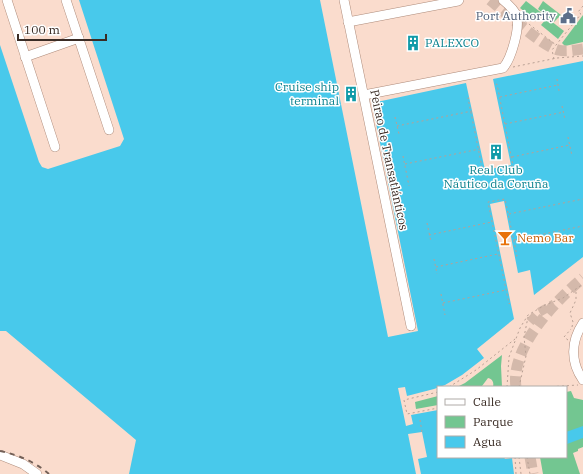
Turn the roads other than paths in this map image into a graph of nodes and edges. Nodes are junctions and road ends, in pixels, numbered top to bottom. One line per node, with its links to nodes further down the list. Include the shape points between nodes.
1 (7, 0): 8 (street)
2 (66, 0): 7 (street)
3 (344, 0): 6 (street, Peirao de Transatlánticos)
4 (459, 0): 6 (street)
5 (508, 2): 9 (street, via 516,14 518,28 508,63 503,68)
6 (348, 22): 9 (street, Peirao de Transatlánticos)
7 (79, 38): 8 (street); 10 (street)
8 (25, 57): 11 (street)
9 (364, 95): 13 (street, Peirao de Transatlánticos)
10 (109, 130)
11 (55, 147)
12 (583, 323): 14 (street, via 575,340 573,352)
13 (411, 326)
14 (583, 380)
15 (0, 455): 16 (street, via 23,464)
16 (37, 474)

